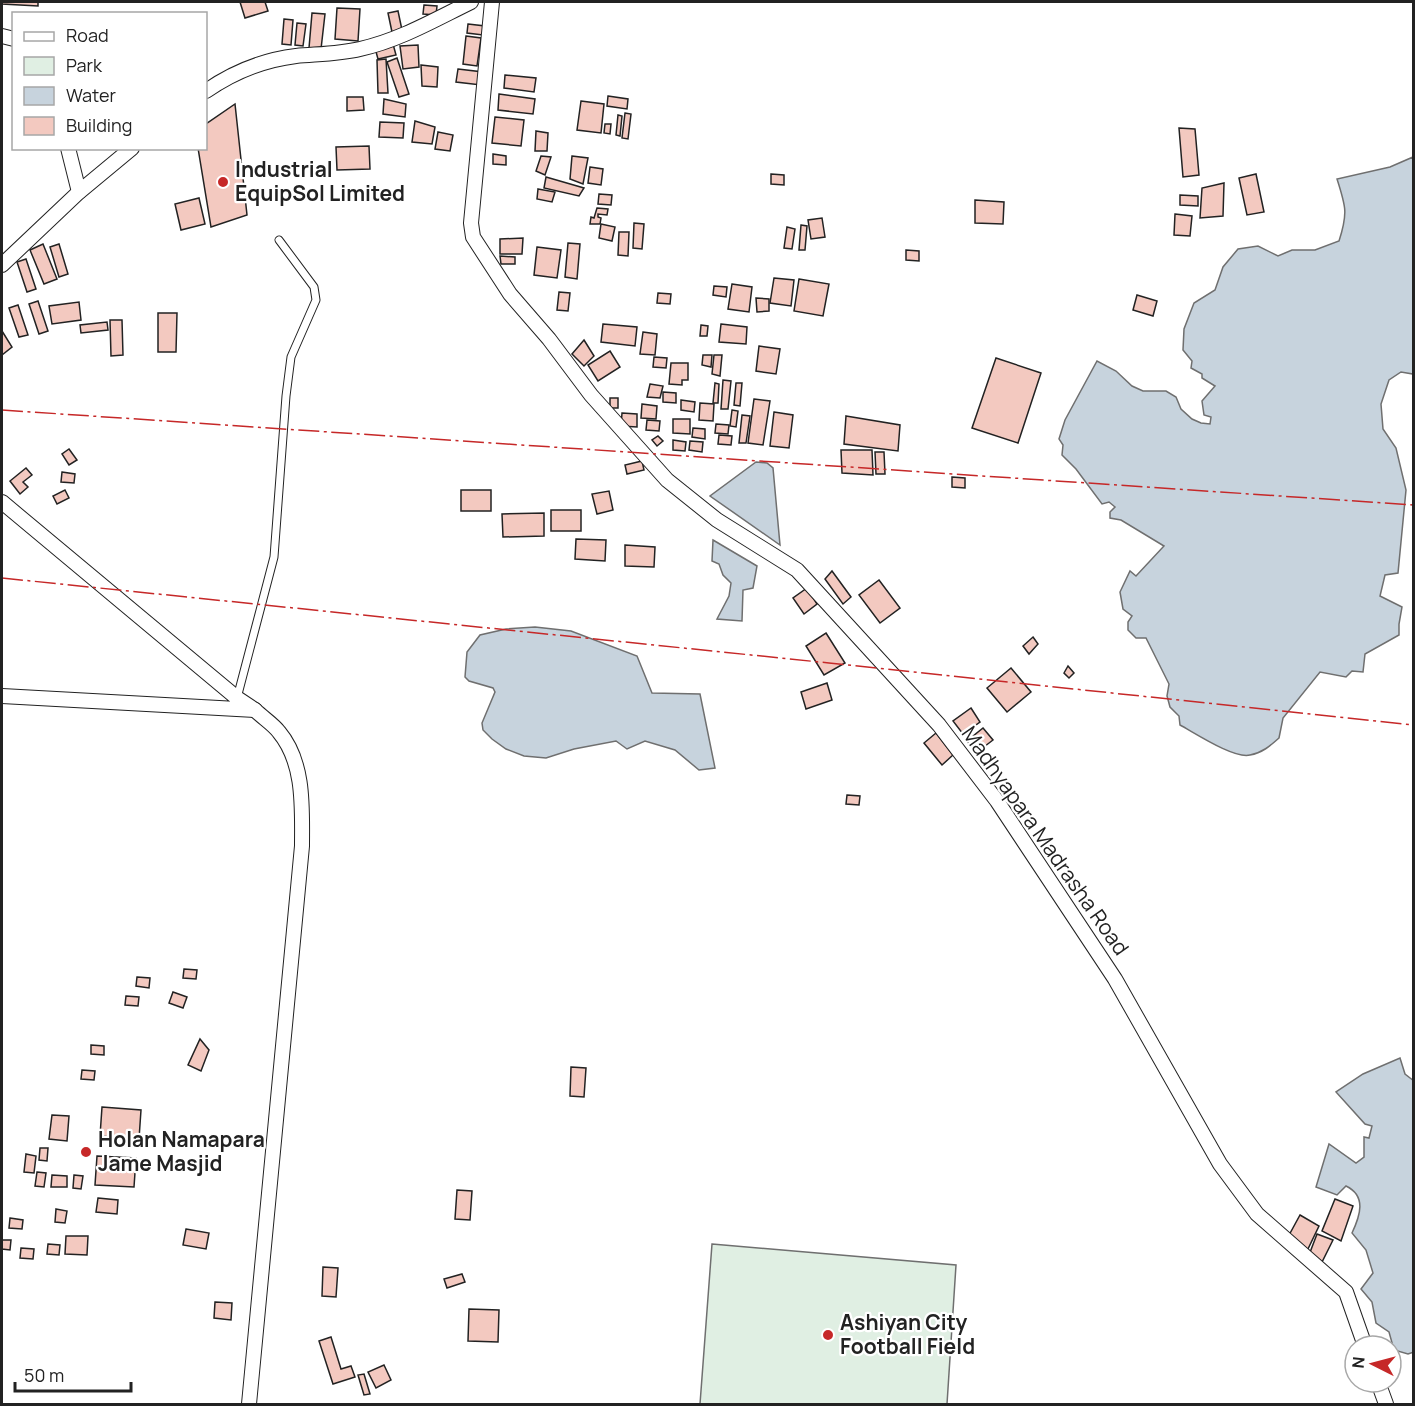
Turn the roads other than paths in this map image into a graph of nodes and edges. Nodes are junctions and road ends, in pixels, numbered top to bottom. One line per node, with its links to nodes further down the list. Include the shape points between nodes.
1 (471, 2): 3 (street, via 393,40 358,50 262,63 225,77)
2 (492, 2): 13 (street, Madhyapara Madrasha Road, via 471,222 473,237 510,294 591,395 667,480 717,520 797,570 939,725 997,801 1115,980 1220,1164 1257,1214 1346,1292)
3 (207, 90)
4 (68, 150): 6 (street)
5 (130, 150): 6 (street)
6 (79, 192): 8 (street)
7 (279, 240): 11 (lane, via 314,287 316,300 291,357 274,557)
8 (2, 265)
9 (2, 502): 11 (street)
10 (2, 696): 12 (street)
11 (237, 698): 12 (street)
12 (255, 710): 14 (street, via 279,732 298,769 302,846)
13 (1361, 1334)
14 (249, 1404)

